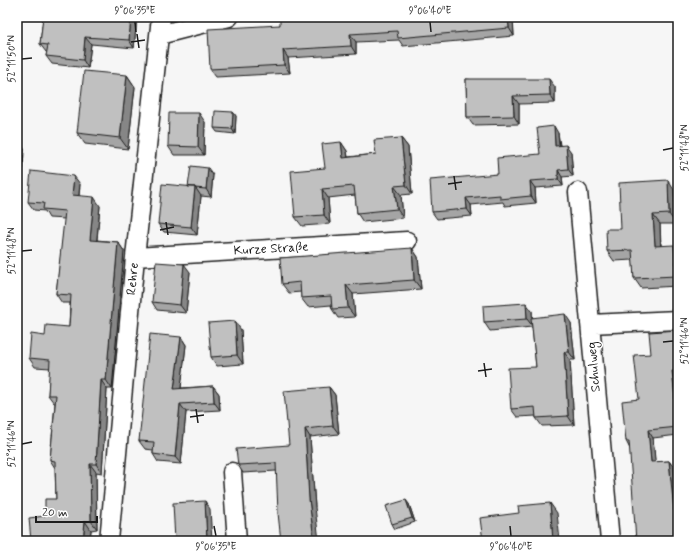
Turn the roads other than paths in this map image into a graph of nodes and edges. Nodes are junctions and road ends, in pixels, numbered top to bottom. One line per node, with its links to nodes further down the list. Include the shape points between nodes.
1 (161, 17): 3 (street, Rehre)
2 (229, 17): 3 (street)
3 (159, 35): 6 (street, Rehre)
4 (578, 192): 8 (street, Schulweg)
5 (407, 241): 6 (street, Kurze Straße)
6 (135, 257): 10 (street, Rehre)
7 (678, 320): 8 (street)
8 (590, 324): 12 (street, Schulweg)
9 (232, 472): 11 (street)
10 (109, 541)
11 (237, 541)
12 (610, 541)

